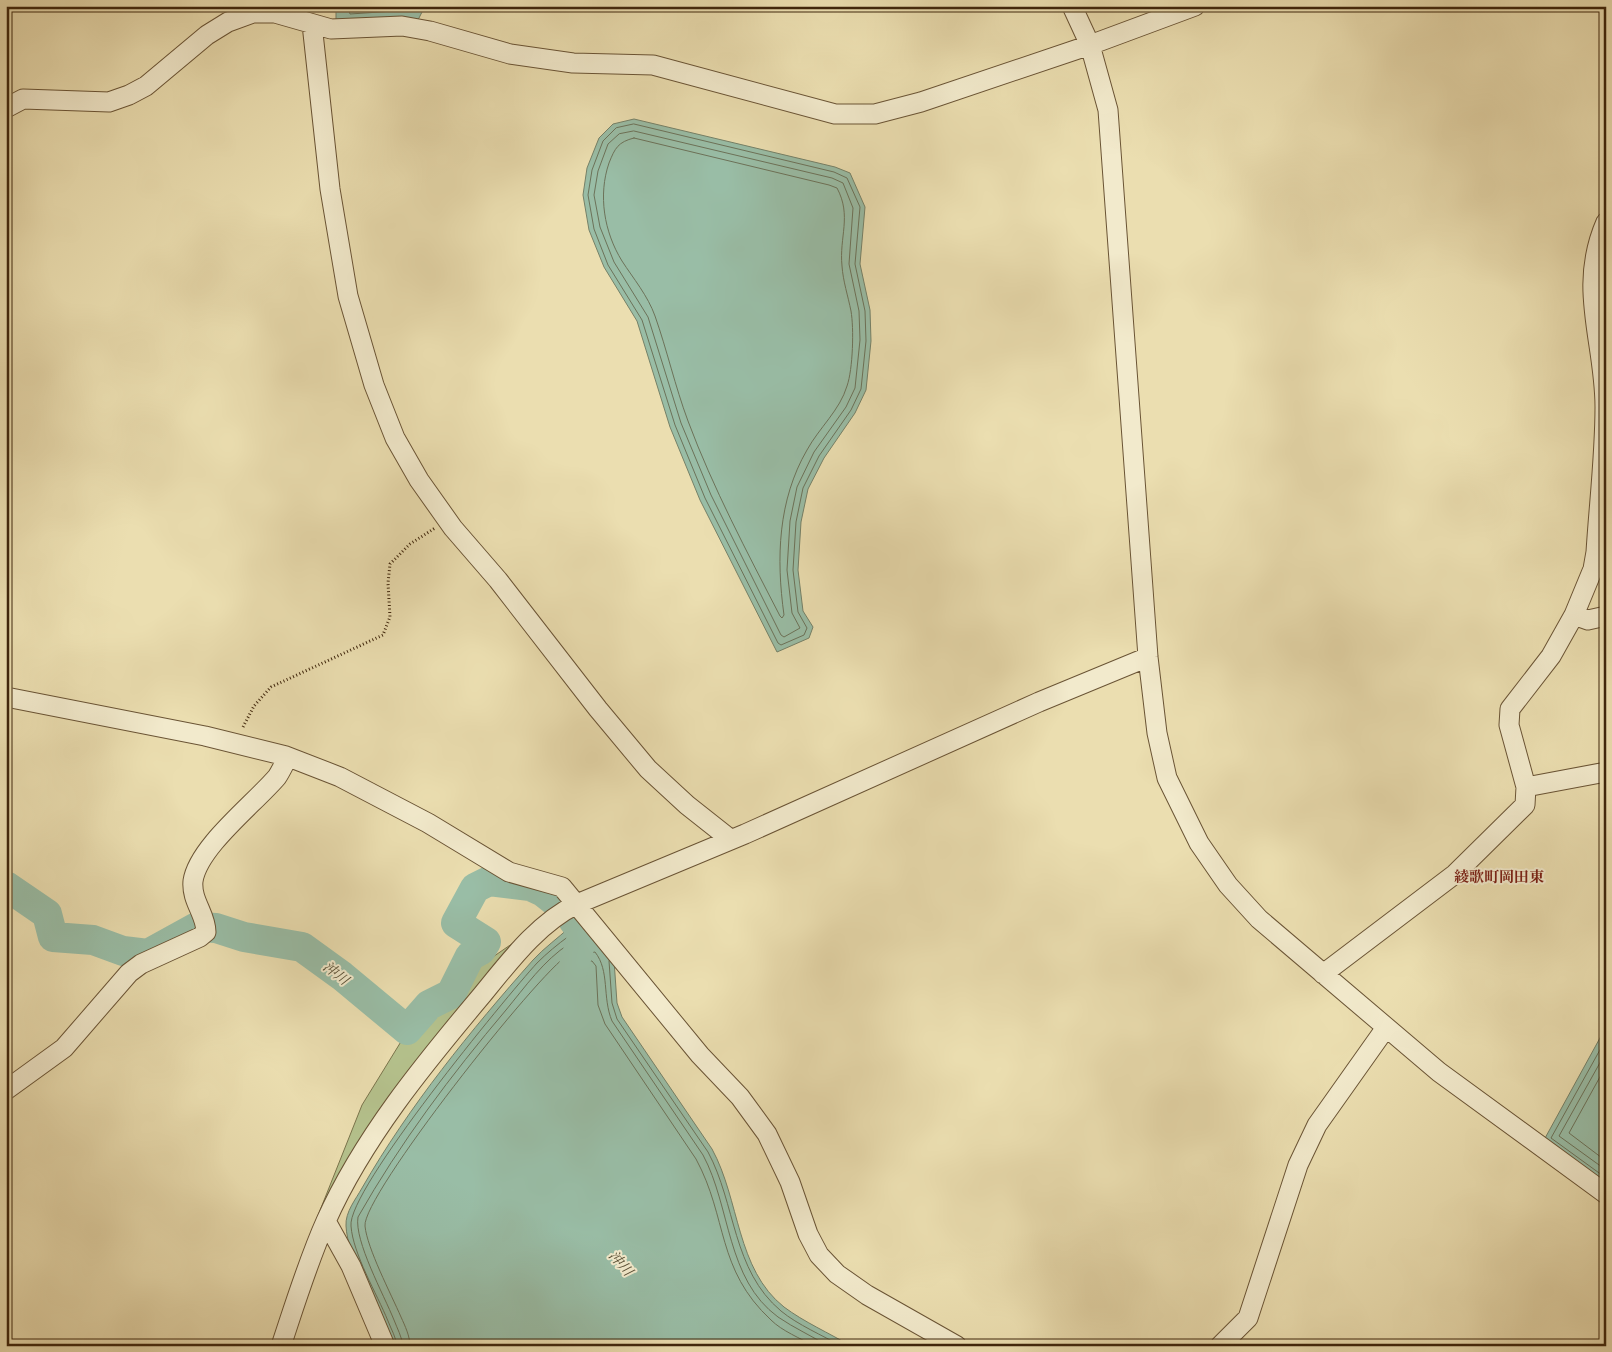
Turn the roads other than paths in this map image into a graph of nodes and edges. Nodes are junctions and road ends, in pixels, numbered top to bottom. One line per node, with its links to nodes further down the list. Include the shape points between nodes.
1 (1072, 6): 5 (street)
2 (1195, 6): 5 (street)
3 (264, 10): 4 (street); 6 (street, via 228,22 207,34 146,86 129,95 109,102 23,99)
4 (312, 24): 5 (street, via 331,29 402,26 510,54 573,64 653,65 835,114 875,114 921,102); 15 (street, via 330,189 348,296 374,384 395,438 419,480 448,520 648,768)
5 (1090, 45): 10 (street, via 1108,110)
6 (6, 108)
7 (1606, 222): 8 (street, via 1594,261 1591,288 1606,406 1596,552 1593,569)
8 (1574, 615): 9 (street, via 1588,620); 14 (street, via 1551,656 1510,709 1510,725)
9 (1606, 616)
10 (1148, 657): 15 (street); 17 (street, via 1157,734 1167,778 1199,843 1228,885 1259,919)
11 (6, 697): 12 (street)
12 (288, 757): 16 (street, via 340,777 428,823 509,872 562,887); 19 (street, via 278,776 202,856 193,881 194,900 206,927 200,937 141,964 129,973 64,1048)
13 (1606, 772): 14 (street)
14 (1526, 786): 17 (street, via 1525,805 1455,874)
15 (730, 840): 16 (street)
16 (577, 904): 21 (street, via 548,921 454,1028 362,1156); 24 (street, via 700,1054 740,1097 766,1134 790,1182 819,1255 836,1274 867,1295)
17 (1322, 974): 18 (street)
18 (1386, 1029): 20 (street, via 1439,1072); 25 (street, via 1317,1125 1298,1165 1248,1318)
19 (6, 1090)
20 (1606, 1194)
21 (326, 1221): 22 (street); 23 (street, via 352,1266)
22 (281, 1346)
23 (385, 1346)
24 (957, 1346)
25 (1220, 1346)

